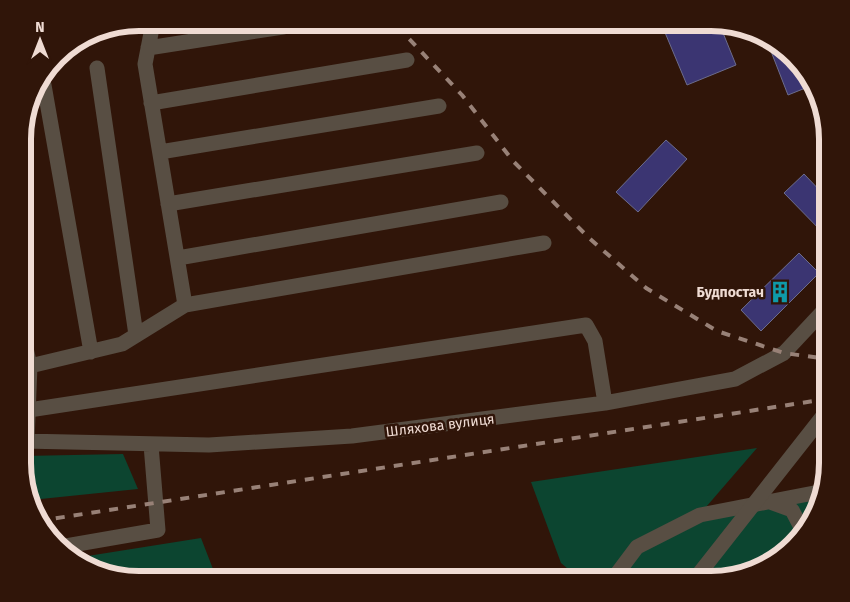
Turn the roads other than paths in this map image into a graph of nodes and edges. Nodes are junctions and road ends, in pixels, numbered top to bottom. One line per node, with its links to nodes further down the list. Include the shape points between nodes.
1 (151, 31): 3 (street)
2 (257, 31): 3 (street)
3 (148, 48): 7 (street, via 145,64)
4 (407, 60): 7 (street)
5 (97, 68): 17 (street)
6 (44, 87): 18 (street)
7 (151, 103): 9 (street)
8 (439, 106): 9 (street)
9 (160, 152): 12 (street)
10 (477, 153): 12 (street)
11 (501, 202): 14 (street)
12 (168, 204): 14 (street)
13 (544, 243): 15 (street)
14 (178, 258): 15 (street)
15 (185, 305): 17 (street)
16 (819, 315): 20 (street, Шляхова вулиця, via 784,353 735,379)
17 (136, 335): 18 (street, via 122,344)
18 (91, 352): 19 (street)
19 (31, 366)
20 (605, 403): 21 (street, via 595,341 586,325); 24 (street, Шляхова вулиця, via 352,436 209,445)
21 (31, 410)
22 (819, 421): 30 (street, bridge)
23 (31, 441): 24 (street, Шляхова вулиця)
24 (151, 445): 28 (street, via 158,530)
25 (814, 493): 26 (street)
26 (768, 502): 27 (street, via 792,510); 29 (street, via 700,515 637,547)
27 (799, 524)
28 (69, 545)
29 (620, 571)
30 (702, 571)

